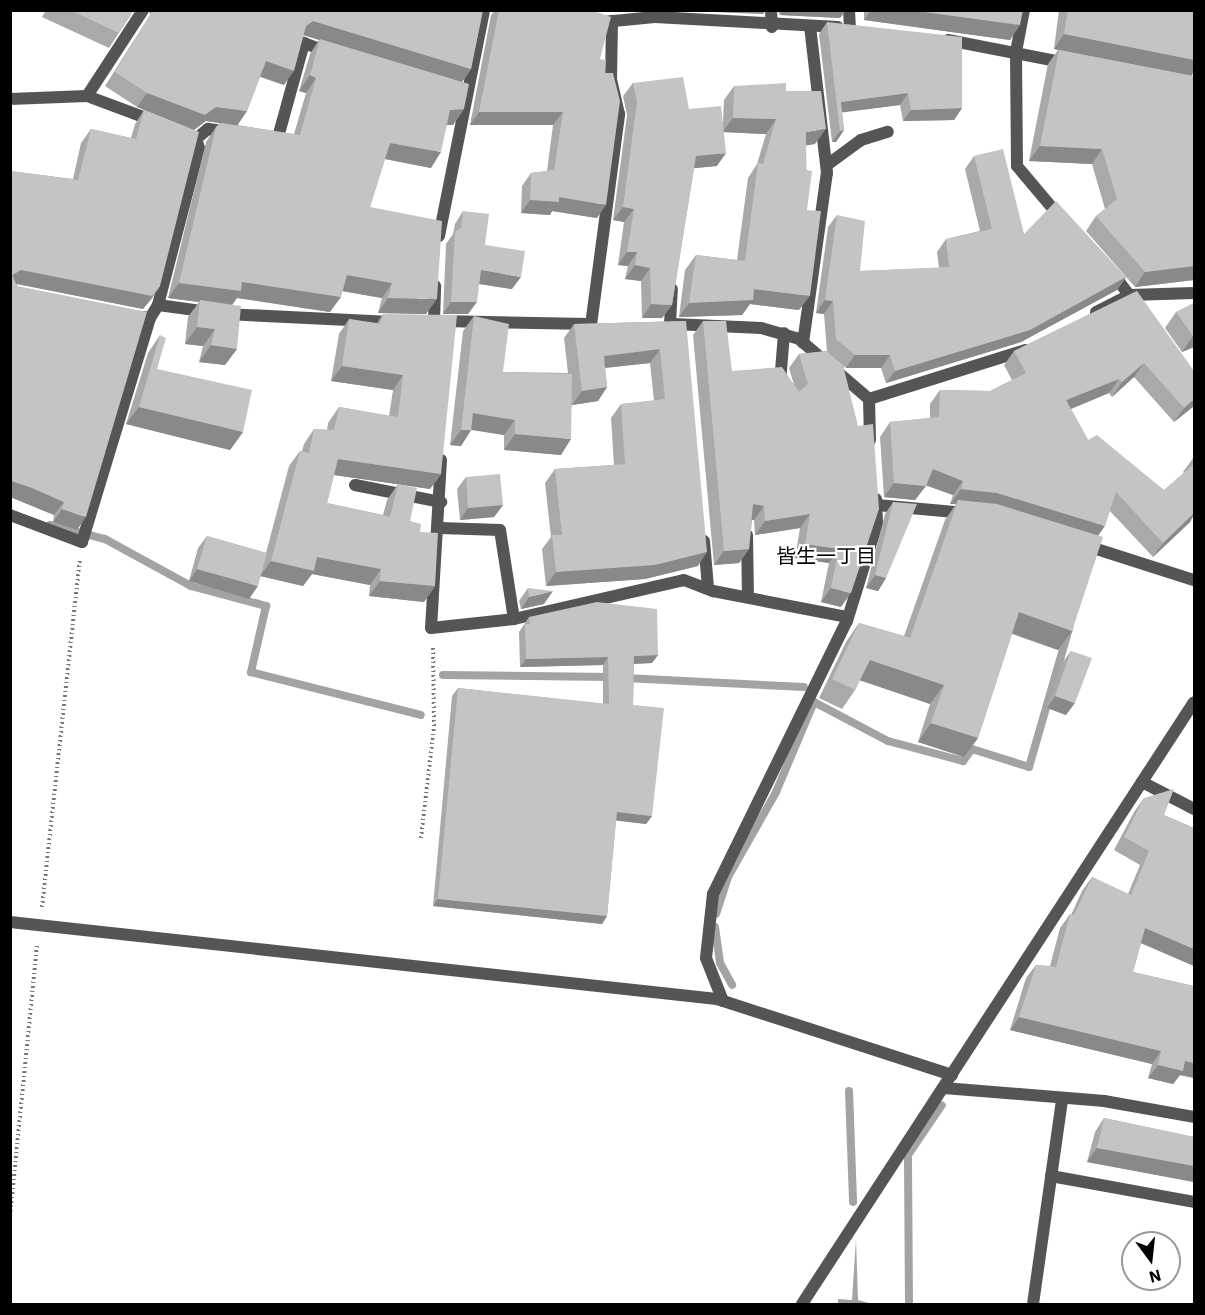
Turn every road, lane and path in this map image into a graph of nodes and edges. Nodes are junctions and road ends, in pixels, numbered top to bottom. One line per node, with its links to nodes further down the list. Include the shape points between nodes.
1 (143, 10): 14 (street)
2 (484, 10): 20 (street, via 461,91)
3 (570, 10): 7 (street)
4 (771, 10): 8 (street)
5 (849, 10): 9 (street, via 856,28)
6 (1024, 10): 11 (street)
7 (612, 21): 8 (street, via 655,17); 34 (street, via 611,80 619,114)
8 (772, 27): 9 (street)
9 (810, 27): 18 (street)
10 (933, 38): 11 (street)
11 (1016, 52): 13 (street); 19 (street, via 1017,166)
12 (346, 58): 17 (street, via 304,43 277,141 208,129)
13 (1078, 65)
14 (87, 96): 15 (street); 17 (street)
15 (10, 99)
16 (888, 132): 18 (street, via 861,140)
17 (196, 139): 26 (street, via 199,148)
18 (827, 165): 39 (street)
19 (1071, 228)
20 (437, 254)
21 (1104, 263): 25 (street)
22 (674, 273): 36 (street)
23 (436, 276): 30 (street)
24 (1194, 293): 25 (street)
25 (1129, 295): 29 (street); 31 (street)
26 (158, 305): 28 (street); 30 (street, via 262,319)
27 (111, 314): 28 (street)
28 (150, 318): 55 (street)
29 (1147, 319)
30 (422, 321): 32 (street)
31 (1081, 321)
32 (456, 322): 34 (street); 38 (street)
33 (650, 323): 36 (street)
34 (591, 324): 35 (street)
35 (611, 324)
36 (670, 324): 37 (street, via 685,331 719,323)
37 (784, 333): 39 (street); 41 (street, via 780,381)
38 (453, 341)
39 (803, 343): 42 (street)
40 (1034, 346): 42 (street, via 906,392)
41 (790, 398)
42 (869, 399): 44 (street)
43 (442, 442): 47 (street)
44 (872, 459)
45 (874, 482): 48 (street)
46 (355, 485): 47 (street)
47 (441, 502): 53 (street)
48 (877, 505): 50 (street); 59 (street, via 877,524)
49 (10, 515): 55 (street)
50 (985, 515)
51 (702, 522): 57 (street)
52 (747, 525): 58 (street)
53 (440, 528): 60 (street, via 500,530); 61 (street)
54 (1065, 538): 56 (street)
55 (82, 542): 67 (path)
56 (1194, 580)
57 (708, 588): 58 (street); 60 (street, via 684,580)
58 (748, 596): 59 (street)
59 (847, 618): 68 (street, via 766,794 713,894 706,958)
60 (514, 619): 61 (street)
61 (431, 628): 65 (path, via 434,726)
62 (1194, 702): 63 (street)
63 (1142, 782): 64 (street); 69 (street)
64 (1194, 809)
65 (421, 838)
66 (10, 922): 67 (street)
67 (39, 925): 68 (street); 75 (path)
68 (723, 1001): 69 (street)
69 (952, 1075): 70 (street)
70 (944, 1088): 71 (street); 76 (street)
71 (1062, 1099): 72 (street); 73 (street)
72 (1194, 1118)
73 (1051, 1176): 74 (street); 78 (street)
74 (1194, 1202)
75 (10, 1216)
76 (811, 1298): 77 (street)
77 (802, 1305)
78 (1033, 1305)

